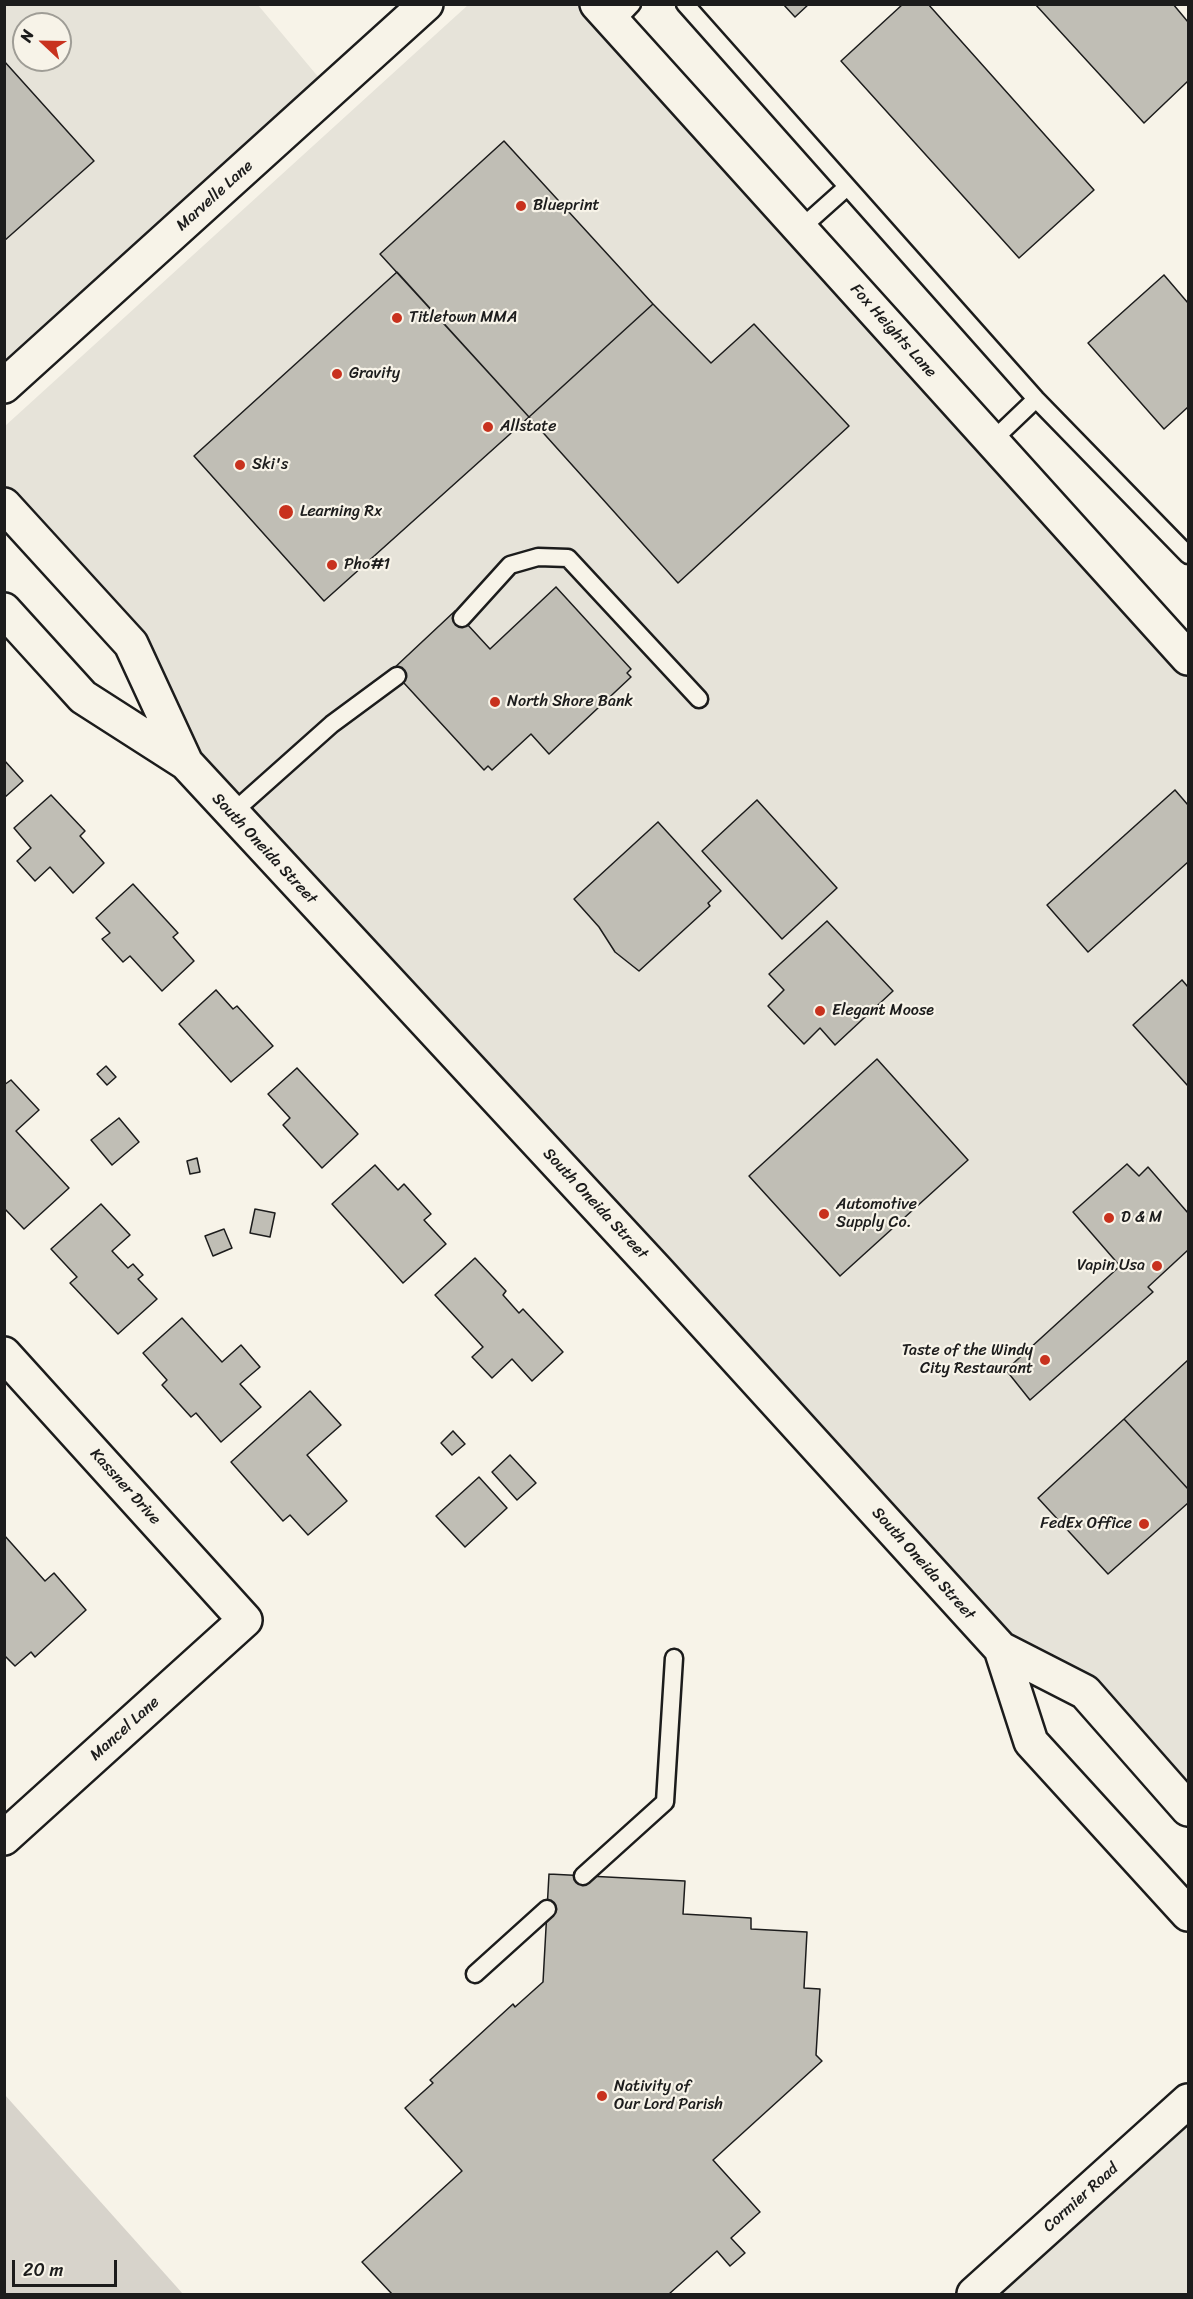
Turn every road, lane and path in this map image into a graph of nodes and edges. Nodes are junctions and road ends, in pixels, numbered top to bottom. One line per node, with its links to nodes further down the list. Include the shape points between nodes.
1 (426, 4): 6 (street, Marvelle Lane)
2 (685, 4): 4 (lane)
3 (614, 11): 5 (street, Fox Heights Lane)
4 (847, 187): 5 (lane); 7 (lane)
5 (800, 229): 8 (street, Fox Heights Lane)
6 (4, 386)
7 (1036, 399): 8 (lane); 10 (lane)
8 (992, 441): 13 (street, Fox Heights Lane)
9 (4, 505): 16 (street, South Oneida Street, via 131,644)
10 (1188, 555)
11 (4, 610): 16 (street, South Oneida Street, via 83,697)
12 (462, 618): 15 (lane, via 510,565 538,557 568,558)
13 (1188, 658)
14 (397, 676): 17 (lane, via 332,724)
15 (699, 699)
16 (186, 763): 17 (street, South Oneida Street)
17 (231, 814): 20 (street, South Oneida Street, via 657,1271)
18 (4, 1354): 19 (street, Kassner Drive)
19 (245, 1620): 23 (street, Mancel Lane)
20 (1001, 1649): 22 (street, South Oneida Street, via 1086,1692); 26 (street, South Oneida Street, via 1031,1742)
21 (674, 1658): 24 (lane, via 665,1802)
22 (1188, 1809)
23 (4, 1839)
24 (583, 1876)
25 (547, 1909): 27 (lane)
26 (1188, 1914)
27 (475, 1974)
28 (1188, 2101): 29 (street, Cormier Road)
29 (974, 2295)

